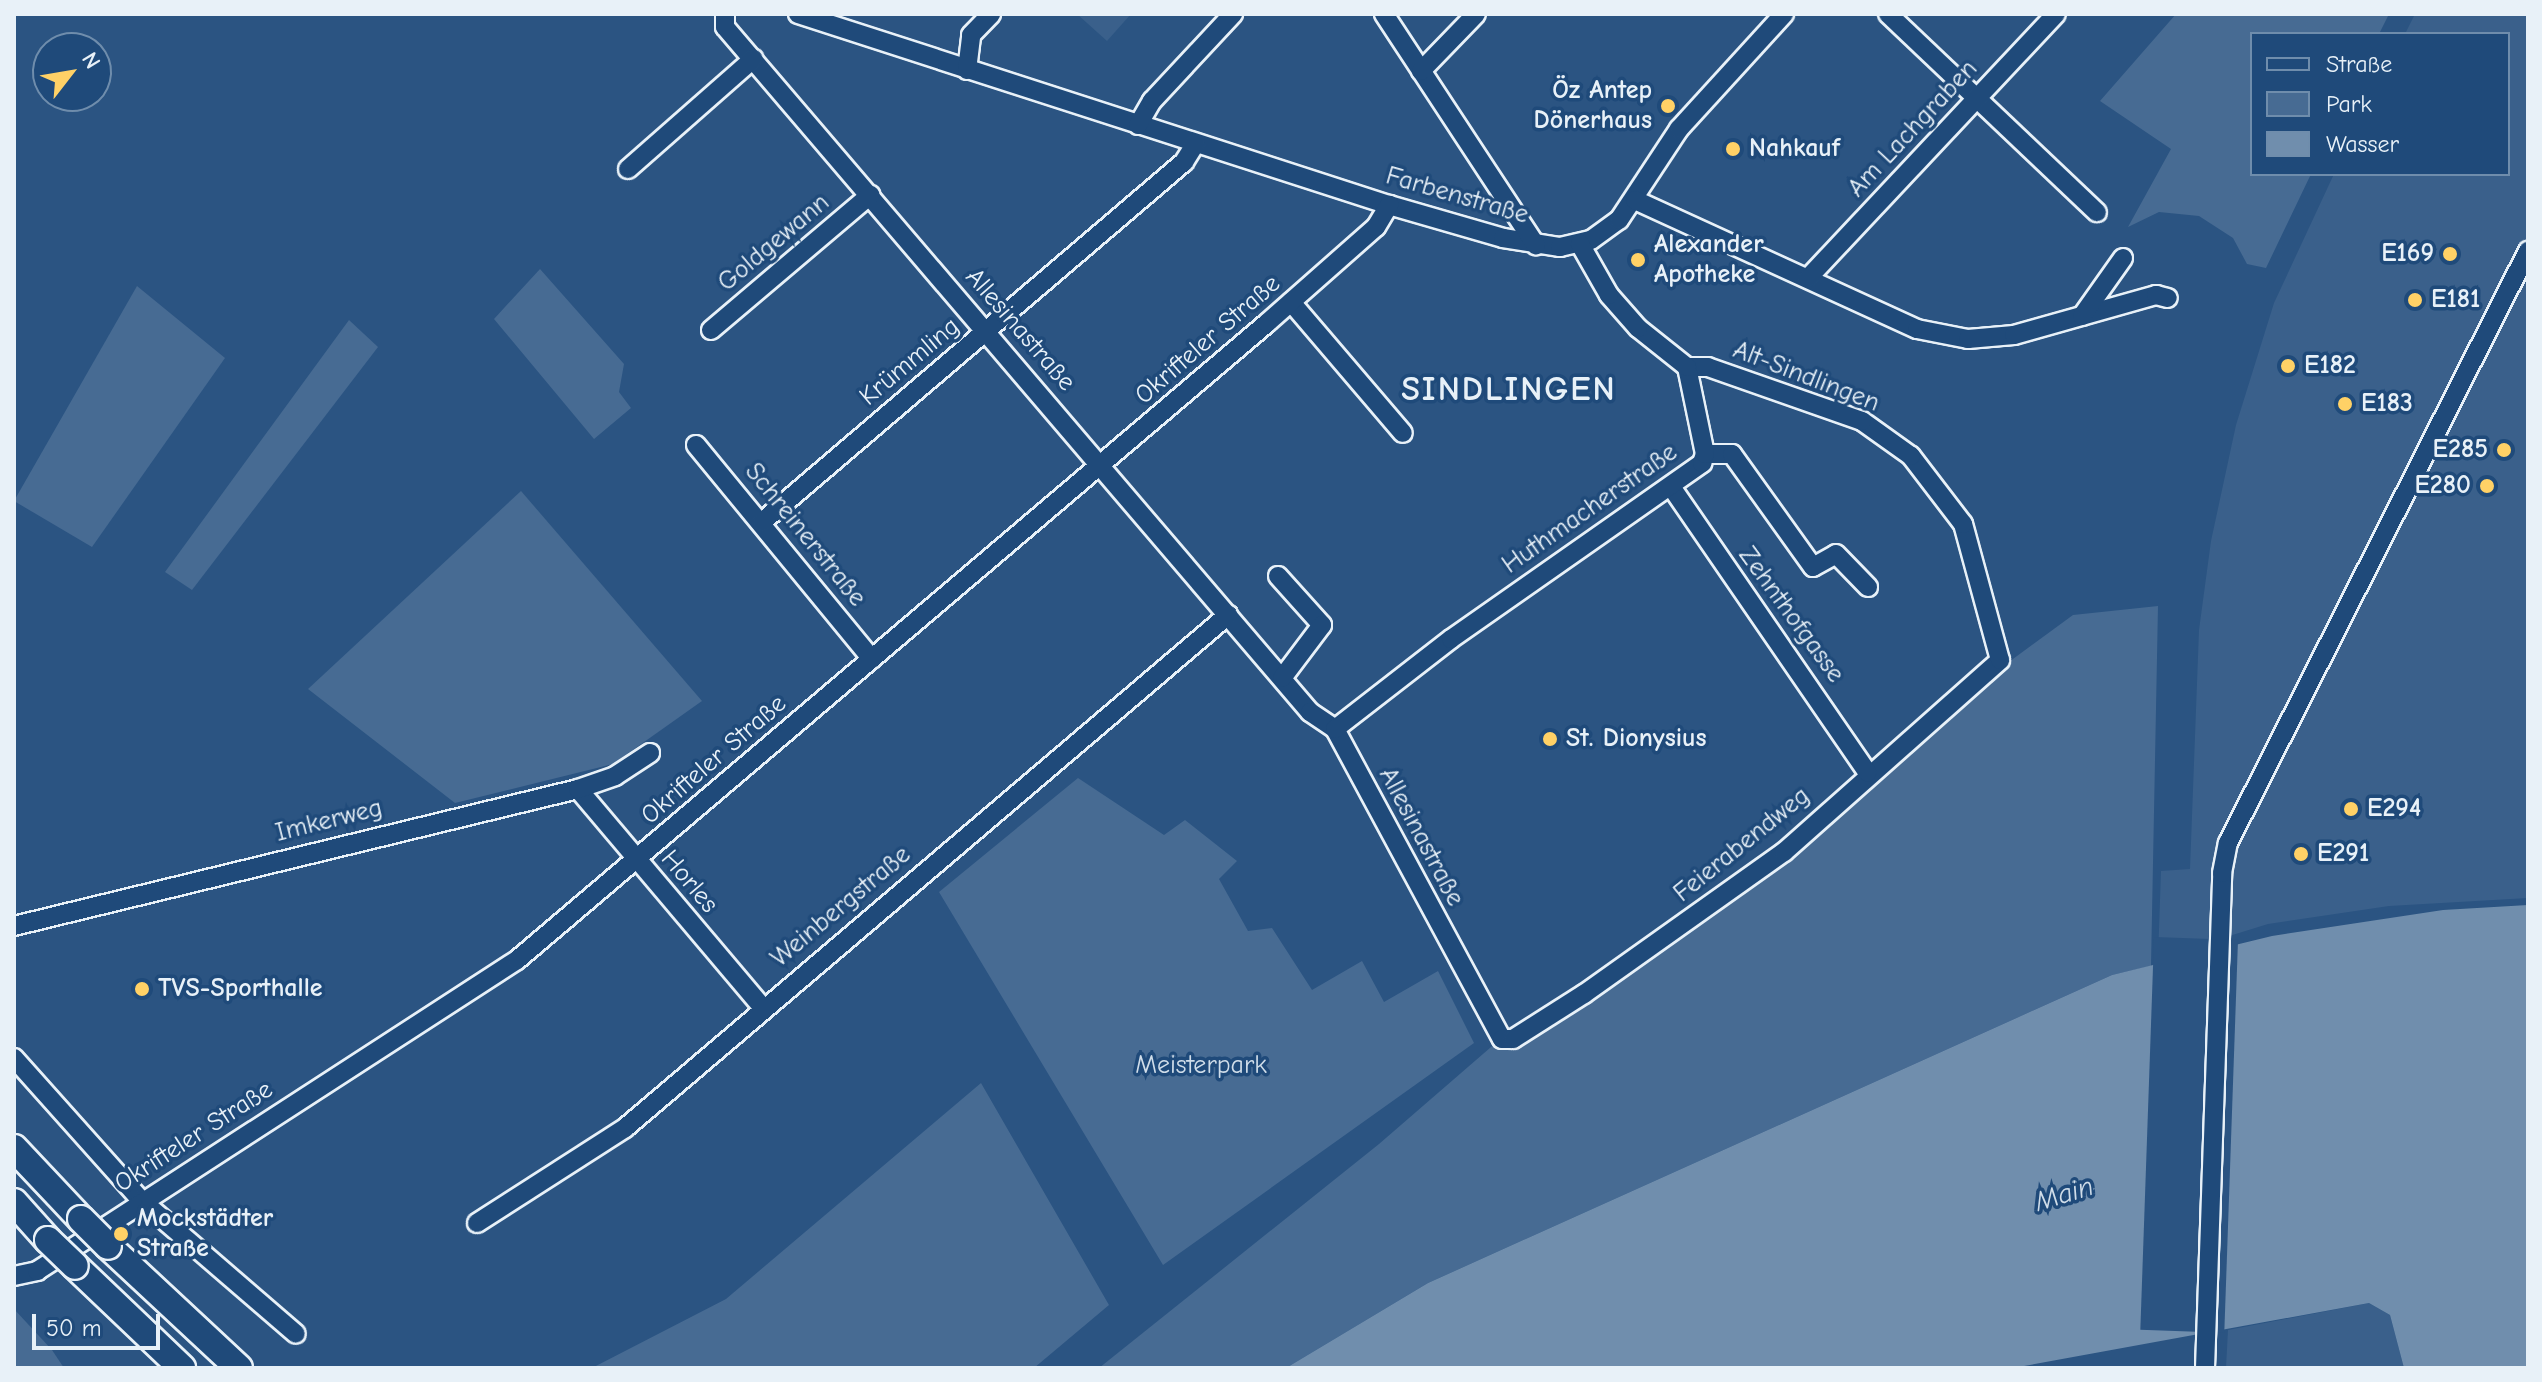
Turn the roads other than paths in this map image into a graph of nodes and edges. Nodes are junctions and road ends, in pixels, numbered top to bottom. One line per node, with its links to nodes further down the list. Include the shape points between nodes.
1 (725, 14): 10 (street, Allesinastraße, via 725,27)
2 (798, 14): 11 (street, Farbenstraße)
3 (991, 14): 11 (street, via 971,35)
4 (1233, 14): 14 (street, via 1152,101)
5 (1384, 14): 12 (street)
6 (1476, 14): 12 (street)
7 (1784, 14): 18 (street, Farbenstraße, via 1679,129)
8 (1888, 14): 13 (street)
9 (2056, 14): 13 (street, Am Lachgraben)
10 (753, 59): 16 (street); 17 (street, Allesinastraße)
11 (967, 70): 14 (street, Farbenstraße)
12 (1421, 71): 22 (street)
13 (1977, 98): 20 (street); 25 (street, Am Lachgraben)
14 (1138, 125): 15 (street, Farbenstraße)
15 (1196, 143): 19 (street, Farbenstraße); 31 (street, Krümmling, via 1184,162)
16 (628, 169)
17 (870, 195): 30 (street, Goldgewann); 31 (street, Allesinastraße)
18 (1635, 200): 21 (street, Farbenstraße, via 1611,227); 25 (street)
19 (1389, 205): 22 (street, Farbenstraße); 28 (street, Okrifteler Straße, via 1386,218)
20 (2097, 212)
21 (1580, 244): 22 (street, Farbenstraße); 32 (street, via 1609,295 1638,328)
22 (1536, 245)
23 (2528, 251): 26 (street)
24 (2123, 258): 29 (street)
25 (1808, 278): 29 (street, via 1917,329 1968,339 2014,335)
26 (2521, 286): 62 (street, via 2228,843 2222,873)
27 (2168, 298): 29 (street, via 2156,295)
28 (1291, 302): 33 (street); 36 (street, Okrifteler Straße)
29 (2082, 316)
30 (711, 330)
31 (987, 331): 36 (street, Allesinastraße); 38 (street, Krümmling)
32 (1687, 367): 35 (street, Huthmacherstraße); 43 (street, Alt-Sindlingen, via 1708,367 1862,421 1911,456 1963,524)
33 (1403, 433)
34 (696, 445): 38 (street, Schreinerstraße)
35 (1705, 454): 37 (street, Huthmacherstraße, via 1702,463); 40 (street, via 1732,454 1813,567 1836,554)
36 (1102, 465): 41 (street, Allesinastraße); 42 (street, Okrifteler Straße)
37 (1672, 488): 45 (street, Huthmacherstraße, via 1555,564); 47 (street, Zehnthofgasse)
38 (762, 522): 42 (street, Schreinerstraße)
39 (1278, 576): 44 (street, via 1322,625)
40 (1868, 587)
41 (1228, 615): 44 (street, Allesinastraße); 51 (street, Weinbergstraße)
42 (872, 659): 49 (street, Okrifteler Straße)
43 (2000, 660): 47 (street, Feierabendweg)
44 (1282, 678): 45 (street, Allesinastraße, via 1310,712)
45 (1335, 729): 52 (street, Allesinastraße)
46 (650, 753): 48 (street, Imkerweg, via 615,776)
47 (1867, 772): 52 (street, Feierabendweg, via 1784,852 1711,906 1513,1039)
48 (578, 789): 49 (street, Horles); 50 (street, Imkerweg)
49 (637, 860): 51 (street, Horles); 55 (street, Okrifteler Straße, via 517,960)
50 (14, 926)
51 (763, 1008): 57 (street, Weinbergstraße, via 625,1128)
52 (1499, 1035)
53 (14, 1058): 55 (street)
54 (14, 1148): 61 (highway, bridge, via 108,1246)
55 (142, 1201): 58 (street, Okrifteler Straße, via 37,1271); 59 (street)
56 (14, 1202): 60 (highway, bridge)
57 (477, 1223)
58 (14, 1276)
59 (296, 1334)
60 (182, 1368)
61 (239, 1368)
62 (2205, 1368)

